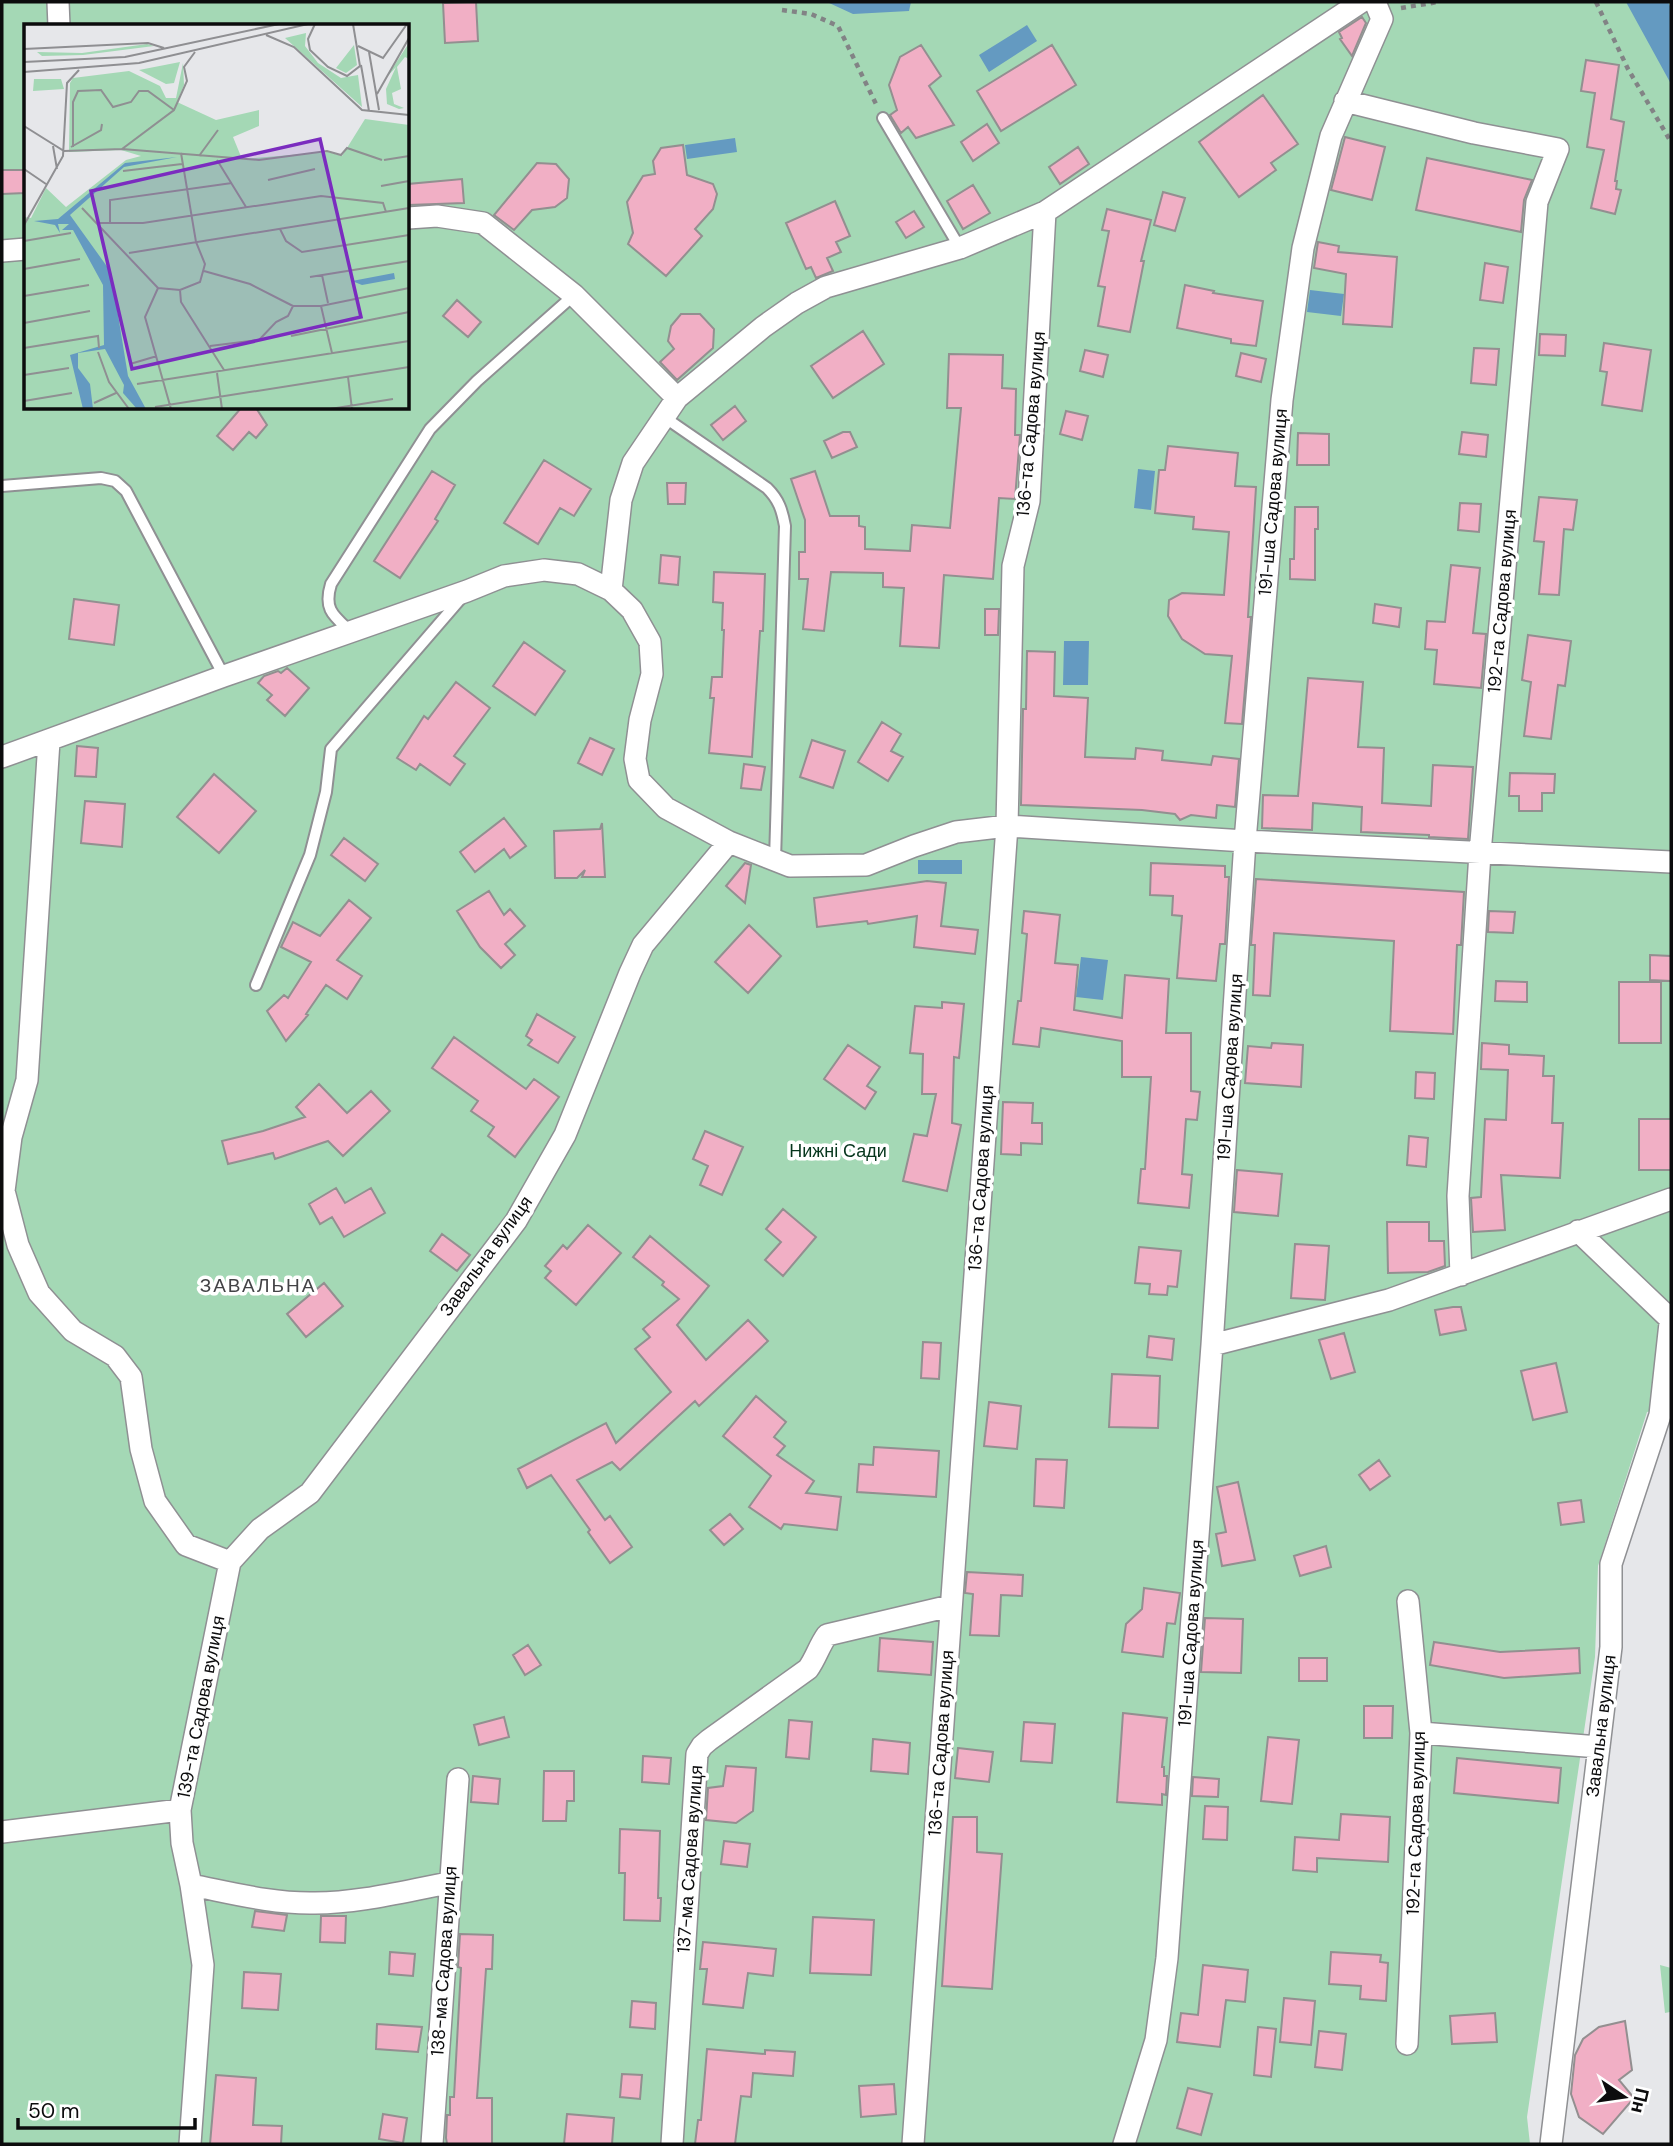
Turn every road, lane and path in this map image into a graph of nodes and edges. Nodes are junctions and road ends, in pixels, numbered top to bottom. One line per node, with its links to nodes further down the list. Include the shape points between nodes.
1 (58, 2): 6 (street)
2 (1438, 2): 4 (path)
3 (1597, 2): 9 (path, via 1628,69)
4 (1372, 5): 7 (street, 191-ша Садова вулиця, via 1382,19); 10 (street)
5 (782, 10): 8 (path, via 811,14 838,26)
6 (58, 24)
7 (1345, 101): 26 (street, 191-ша Садова вулиця, via 1331,136 1303,248 1282,400); 28 (street, 192-га Садова вулиця, via 1558,149 1537,202)
8 (883, 118): 12 (lane)
9 (1671, 142)
10 (1045, 212): 12 (street); 25 (street, 136-та Садова вулиця, via 1029,501 1013,566)
11 (410, 218): 15 (street, via 437,216 483,223)
12 (960, 248): 16 (street, via 826,287 763,327)
13 (24, 249): 14 (street)
14 (2, 251)
15 (573, 295): 16 (street); 21 (lane, via 430,429 331,584 328,608)
16 (677, 398): 17 (street)
17 (664, 416): 19 (street, via 634,463 621,500); 29 (lane, via 767,488 783,512)
18 (2, 486): 22 (lane, via 102,478 115,481 126,491)
19 (611, 590): 20 (street, via 578,574 544,570 504,576); 27 (street, via 632,610 650,642 652,674 635,759 639,780 666,808)
20 (467, 591): 21 (street); 31 (lane, via 331,749 310,855)
21 (352, 633): 22 (street)
22 (224, 676): 23 (street)
23 (48, 741): 24 (street); 37 (street, via 27,1080 11,1137 4,1191 18,1245 39,1293 73,1331 115,1356 131,1377 141,1449 155,1501 187,1545)
24 (2, 757)
25 (1007, 826): 26 (street); 29 (street, via 956,832 866,865 790,866); 39 (street, 136-та Садова вулиця)
26 (1245, 841): 28 (street); 36 (street, 191-ша Садова вулиця)
27 (729, 842): 29 (street); 37 (street, Завальна вулиця, via 643,945 565,1135 516,1221 310,1493 260,1530)
28 (1480, 853): 30 (street); 34 (street, 192-га Садова вулиця, via 1458,1196)
29 (775, 860)
30 (1671, 862)
31 (256, 985)
32 (1671, 1199): 33 (street)
33 (1578, 1231): 34 (street); 35 (street)
34 (1461, 1275): 36 (street, via 1389,1300)
35 (1670, 1317): 41 (street, Завальна вулиця, via 1660,1415 1611,1564 1611,1647)
36 (1212, 1345): 52 (street, 191-ша Садова вулиця, via 1167,1958 1156,2040)
37 (230, 1562): 43 (street, 139-та Садова вулиця)
38 (1408, 1601): 40 (street, 192-га Садова вулиця)
39 (950, 1606): 50 (street, 137-ма Садова вулиця, via 827,1635 808,1669 709,1740 697,1754); 51 (street, 136-та Садова вулиця)
40 (1421, 1733): 41 (street); 47 (street, 192-га Садова вулиця)
41 (1599, 1747): 53 (street, Завальна вулиця)
42 (458, 1779): 45 (street, 138-ма Садова вулиця)
43 (180, 1810): 44 (street); 46 (street, 139-та Садова вулиця)
44 (2, 1832)
45 (449, 1882): 46 (street, via 316,1903 268,1900); 49 (street, 138-ма Садова вулиця)
46 (191, 1885): 48 (street, 139-та Садова вулиця, via 202,1965)
47 (1407, 2045)
48 (190, 2144)
49 (432, 2144)
50 (672, 2144)
51 (913, 2144)
52 (1124, 2144)
53 (1551, 2144)

